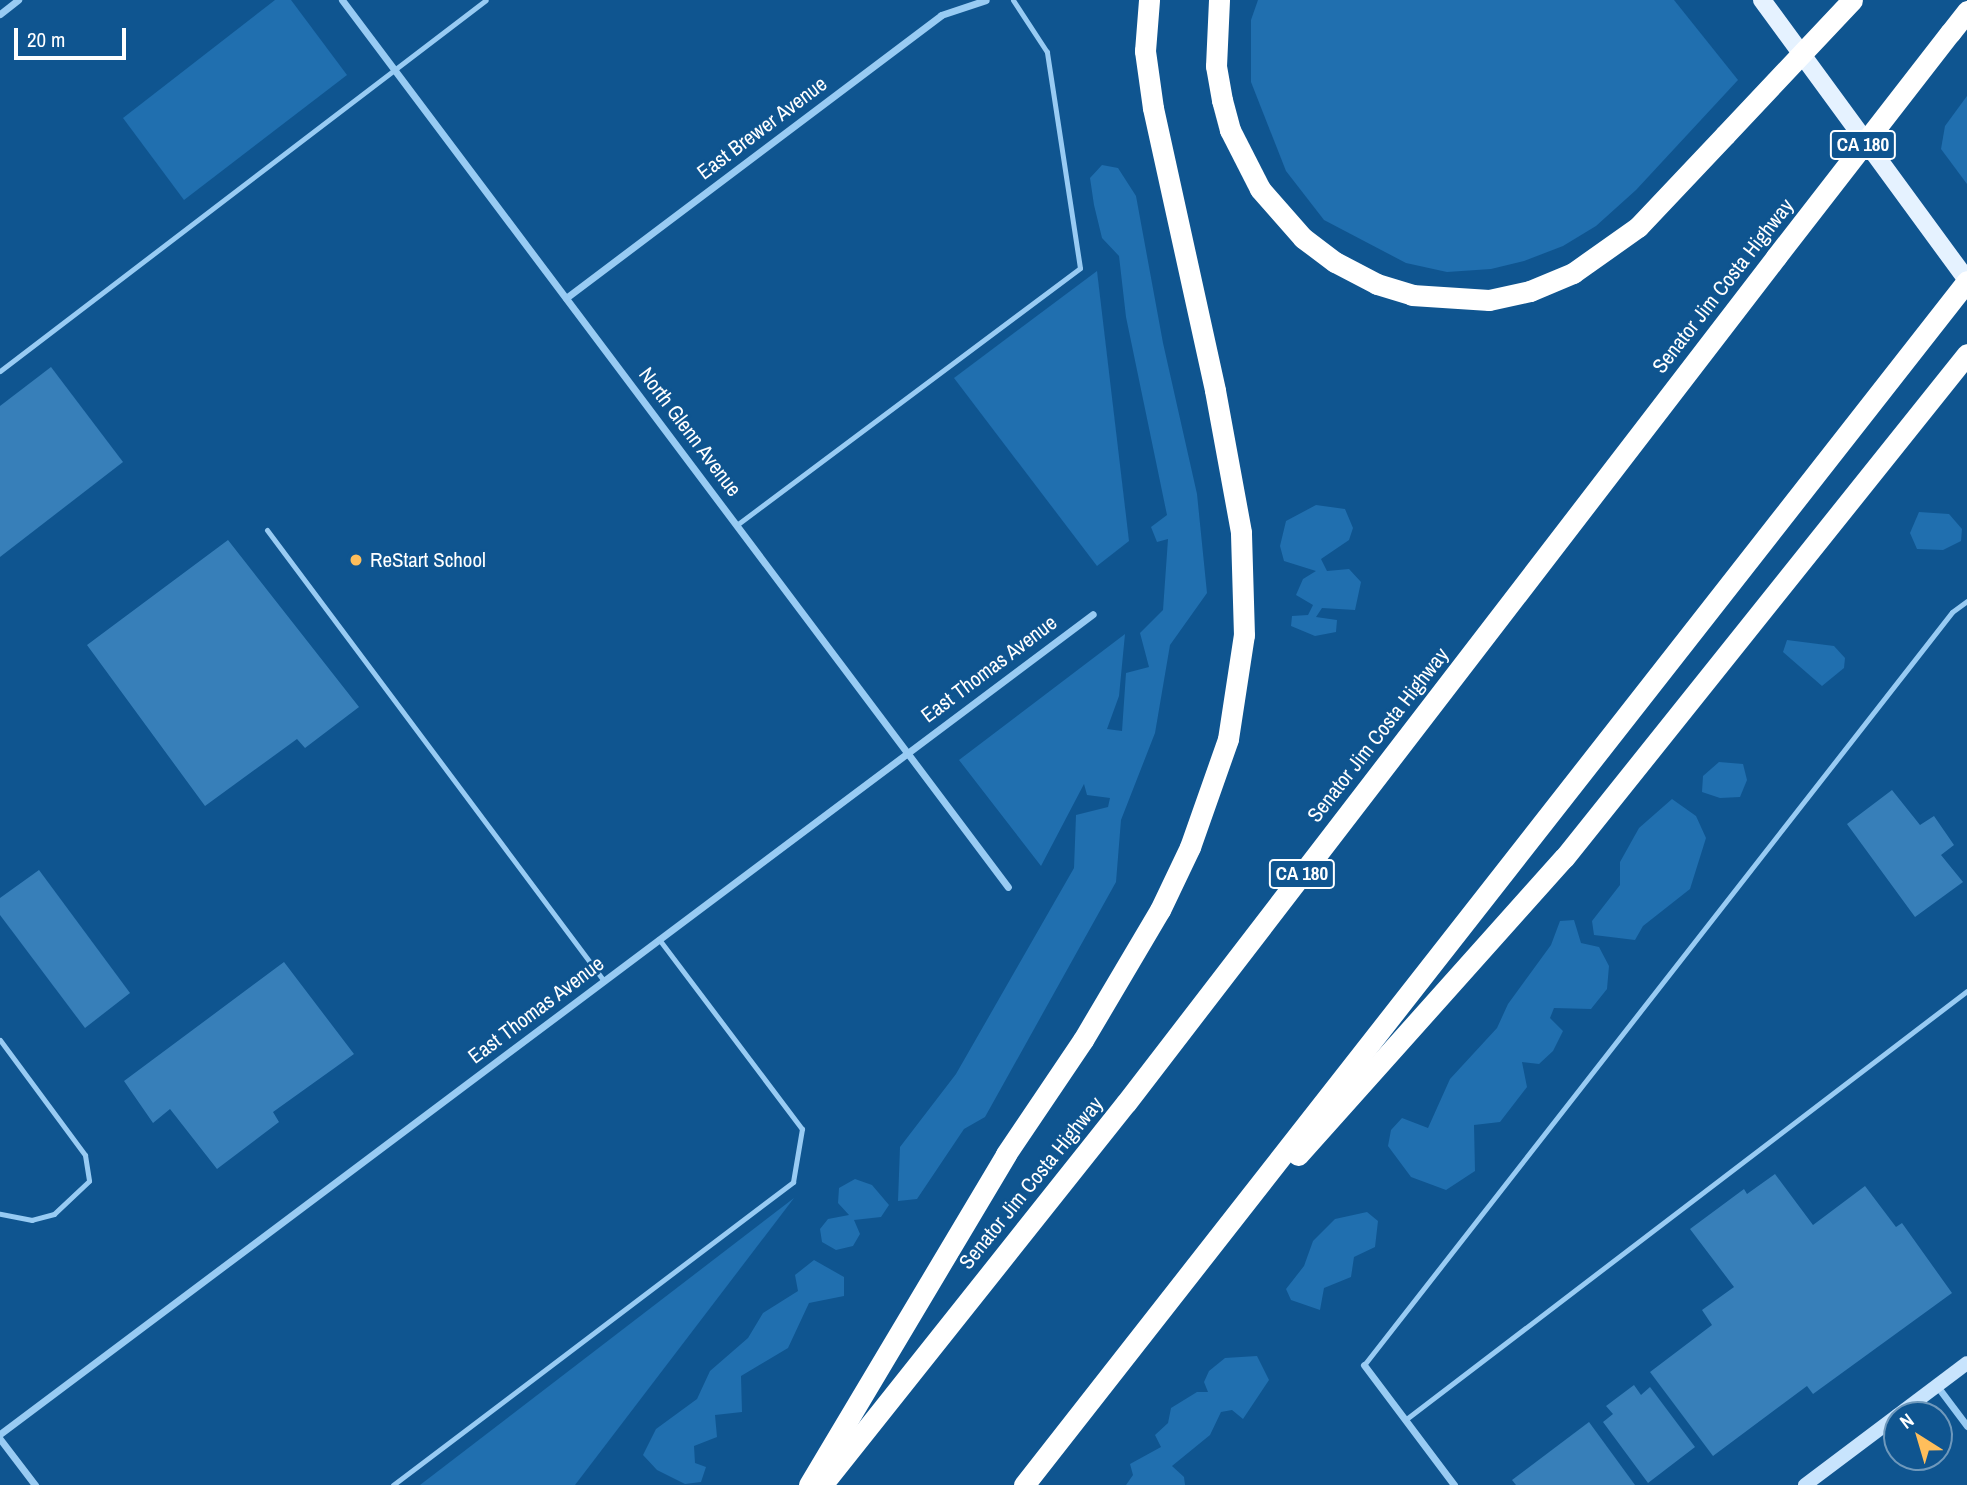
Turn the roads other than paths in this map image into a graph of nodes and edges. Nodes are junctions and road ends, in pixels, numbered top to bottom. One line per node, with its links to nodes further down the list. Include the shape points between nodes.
1 (18, 0): 11 (street)
2 (342, 0): 12 (street, North Glenn Avenue)
3 (486, 0): 12 (lane)
4 (986, 0): 14 (street, East Brewer Avenue, via 941,15)
5 (1013, 0): 17 (lane, via 1046,52 1080,268)
6 (1149, 0): 39 (highway, via 1145,51 1153,108 1241,532 1244,635 1228,739 1191,847 1160,910 1083,1040 1006,1154)
7 (1219, 0): 9 (highway, bridge, via 1216,66 1230,130 1260,189 1303,238 1377,284 1412,295 1489,300 1530,291 1573,273 1638,227)
8 (1762, 0): 13 (main road)
9 (1852, 0)
10 (1967, 11): 40 (highway, Senator Jim Costa Highway / CA 180, bridge, via 1134,1092)
11 (0, 14)
12 (395, 70): 14 (street, North Glenn Avenue); 16 (lane)
13 (1967, 280): 28 (highway)
14 (566, 298): 17 (street, North Glenn Avenue)
15 (1967, 354): 28 (highway, via 1564,858)
16 (0, 371)
17 (737, 524): 21 (street, North Glenn Avenue)
18 (267, 530): 24 (lane)
19 (1967, 601): 30 (lane, via 1952,612)
20 (1093, 614): 21 (street, East Thomas Avenue)
21 (909, 751): 22 (street, North Glenn Avenue); 23 (street, East Thomas Avenue)
22 (1008, 887)
23 (659, 939): 24 (street, East Thomas Avenue); 38 (lane, via 802,1129 793,1182)
24 (604, 981): 36 (street, East Thomas Avenue)
25 (1967, 991): 33 (lane)
26 (0, 1040): 27 (lane, via 85,1156 89,1181 54,1214 32,1220)
27 (0, 1214)
28 (1166, 1302): 41 (highway)
29 (1967, 1363): 31 (main road)
30 (1364, 1364): 33 (street)
31 (1937, 1385): 32 (main road); 35 (street)
32 (1916, 1401)
33 (1405, 1420): 42 (street)
34 (1883, 1426): 43 (main road)
35 (1967, 1426)
36 (0, 1436): 37 (street)
37 (35, 1485)
38 (393, 1485)
39 (809, 1485)
40 (822, 1485)
41 (1024, 1485)
42 (1454, 1485)
43 (1805, 1485)

